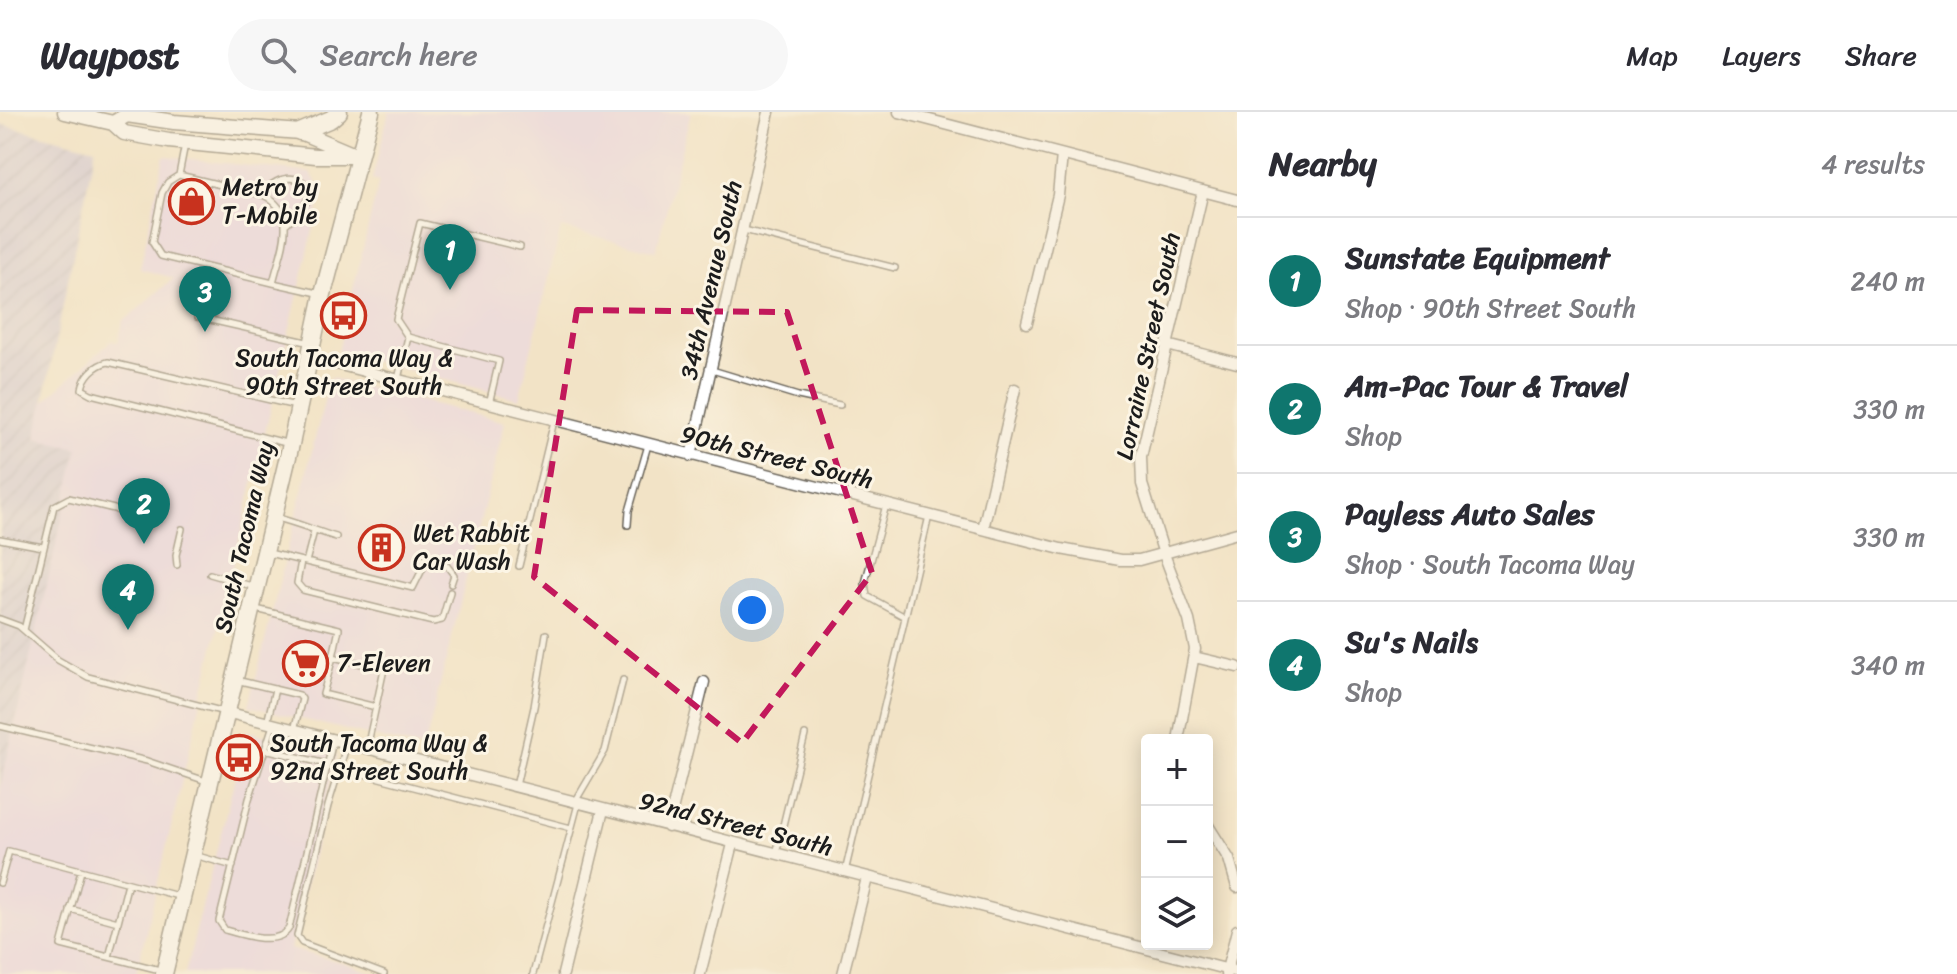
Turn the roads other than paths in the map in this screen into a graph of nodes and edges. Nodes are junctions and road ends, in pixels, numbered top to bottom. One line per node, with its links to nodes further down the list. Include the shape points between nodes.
1 (65, 112): 6 (main road)
2 (339, 112): 9 (main road)
3 (371, 112): 12 (main road, South Tacoma Way)
4 (769, 112): 18 (street, 34th Avenue South)
5 (899, 112): 11 (street)
6 (84, 114): 8 (main road)
7 (175, 117): 8 (main road, via 127,115); 9 (main road)
8 (113, 123): 10 (main road, via 124,133)
9 (300, 132): 12 (main road)
10 (185, 143): 12 (main road); 13 (lane)
11 (1062, 155): 14 (street); 24 (street, via 1058,195)
12 (359, 156): 22 (main road, South Tacoma Way)
13 (179, 175): 15 (lane); 21 (lane, via 162,193 152,242 161,256)
14 (1203, 191): 16 (street); 26 (street, Lorraine Street South)
15 (263, 195): 17 (lane, via 278,206); 17 (lane, via 280,178 303,183 308,198)
16 (1237, 200)
17 (287, 223): 21 (lane)
18 (743, 230): 20 (lane); 29 (street, 34th Avenue South)
19 (520, 247): 25 (lane, via 420,223 396,319)
20 (895, 268)
21 (273, 283): 22 (lane)
22 (323, 294): 27 (main road, South Tacoma Way)
23 (197, 317): 27 (lane)
24 (1027, 323)
25 (408, 337): 30 (lane); 32 (lane, via 499,361)
26 (1167, 345): 28 (street); 52 (street, Lorraine Street South, via 1140,471)
27 (310, 350): 30 (street, 90th Street South); 34 (main road, South Tacoma Way)
28 (1237, 363)
29 (711, 370): 33 (lane); 38 (street, 34th Avenue South)
30 (397, 380): 32 (street, 90th Street South)
31 (1015, 389): 45 (street)
32 (489, 404): 35 (street, 90th Street South)
33 (840, 405)
34 (299, 407): 36 (main road, South Tacoma Way); 36 (lane, via 108,362 91,370 82,385 91,394)
35 (554, 421): 37 (street, 90th Street South); 57 (lane)
36 (291, 444): 42 (main road, South Tacoma Way)
37 (648, 445): 38 (street, 90th Street South); 43 (lane)
38 (691, 456): 39 (street, 90th Street South)
39 (886, 505): 40 (street, 90th Street South); 63 (lane, via 865,583 867,596)
40 (929, 515): 45 (street, 90th Street South); 63 (lane)
41 (129, 516): 50 (lane, via 69,498 54,506)
42 (274, 517): 46 (lane); 51 (main road, South Tacoma Way)
43 (628, 525)
44 (182, 529): 56 (lane)
45 (983, 529): 52 (street, 90th Street South, via 1120,560)
46 (314, 531): 48 (lane); 55 (lane)
47 (1237, 533): 52 (street, 90th Street South)
48 (336, 537)
49 (0, 539): 50 (lane)
50 (43, 547): 65 (lane)
51 (265, 552): 55 (lane); 60 (main road, South Tacoma Way)
52 (1164, 554): 68 (street, Lorraine Street South, via 1189,620)
53 (419, 558): 54 (lane)
54 (427, 560): 55 (lane, via 413,588); 59 (lane, via 452,571)
55 (304, 561): 61 (lane, via 297,583 303,590 433,622 442,620)
56 (177, 565)
57 (519, 566)
58 (210, 574): 60 (lane)
59 (451, 584)
60 (256, 588): 62 (main road, South Tacoma Way)
61 (450, 592)
62 (251, 608): 67 (lane, via 339,629); 70 (main road, South Tacoma Way)
63 (905, 617): 100 (lane)
64 (0, 619): 65 (lane)
65 (24, 630): 75 (lane, via 58,660 88,677)
66 (546, 634): 88 (lane)
67 (333, 657): 74 (lane, via 384,669); 74 (lane, via 323,694)
68 (1194, 657): 69 (street); 79 (street, Lorraine Street South)
69 (1237, 667)
70 (235, 679): 73 (lane); 75 (main road, South Tacoma Way)
71 (623, 680): 89 (lane, via 605,751)
72 (704, 682): 91 (street)
73 (275, 689): 76 (lane); 78 (lane, via 302,699)
74 (376, 707): 84 (lane)
75 (226, 712): 76 (street, 92nd Street South); 87 (main road, South Tacoma Way)
76 (270, 724): 78 (street, 92nd Street South); 83 (lane)
77 (0, 726): 87 (lane, via 147,761)
78 (294, 730): 81 (street, 92nd Street South)
79 (1179, 734)
80 (805, 735): 96 (lane)
81 (333, 740): 82 (street, 92nd Street South); 85 (lane)
82 (347, 744): 84 (street, 92nd Street South); 86 (lane)
83 (265, 749): 85 (lane); 97 (lane)
84 (367, 749): 88 (street, 92nd Street South)
85 (326, 764): 97 (lane, via 286,934 277,939 220,927)
86 (341, 768): 92 (lane); 112 (lane, via 297,936 302,943)
87 (209, 782): 95 (main road, South Tacoma Way)
88 (515, 787): 89 (street, 92nd Street South)
89 (576, 803): 90 (street, 92nd Street South); 92 (lane)
90 (603, 810): 91 (street, 92nd Street South); 114 (street)
91 (668, 827): 94 (street, 92nd Street South)
92 (571, 828): 113 (lane)
93 (1213, 833): 98 (street)
94 (733, 844): 96 (street, 92nd Street South); 115 (street)
95 (193, 855): 97 (lane); 105 (main road, South Tacoma Way)
96 (776, 855): 100 (street, 92nd Street South)
97 (233, 866)
98 (1234, 866): 104 (street)
99 (81, 871): 102 (lane, via 9,851); 103 (lane); 106 (lane)
100 (845, 872): 101 (street, 92nd Street South)
101 (867, 878): 110 (street, 92nd Street South); 116 (street)
102 (0, 883)
103 (128, 883): 105 (lane); 107 (lane)
104 (1237, 887)
105 (183, 897): 111 (main road, South Tacoma Way)
106 (70, 909): 107 (lane); 109 (lane, via 61,945)
107 (118, 922): 109 (lane)
108 (1237, 930): 110 (street)
109 (109, 957): 111 (lane)
110 (1230, 972)
111 (165, 973)
112 (384, 974)
113 (533, 974)
114 (563, 974)
115 (700, 974)
116 (843, 974)

